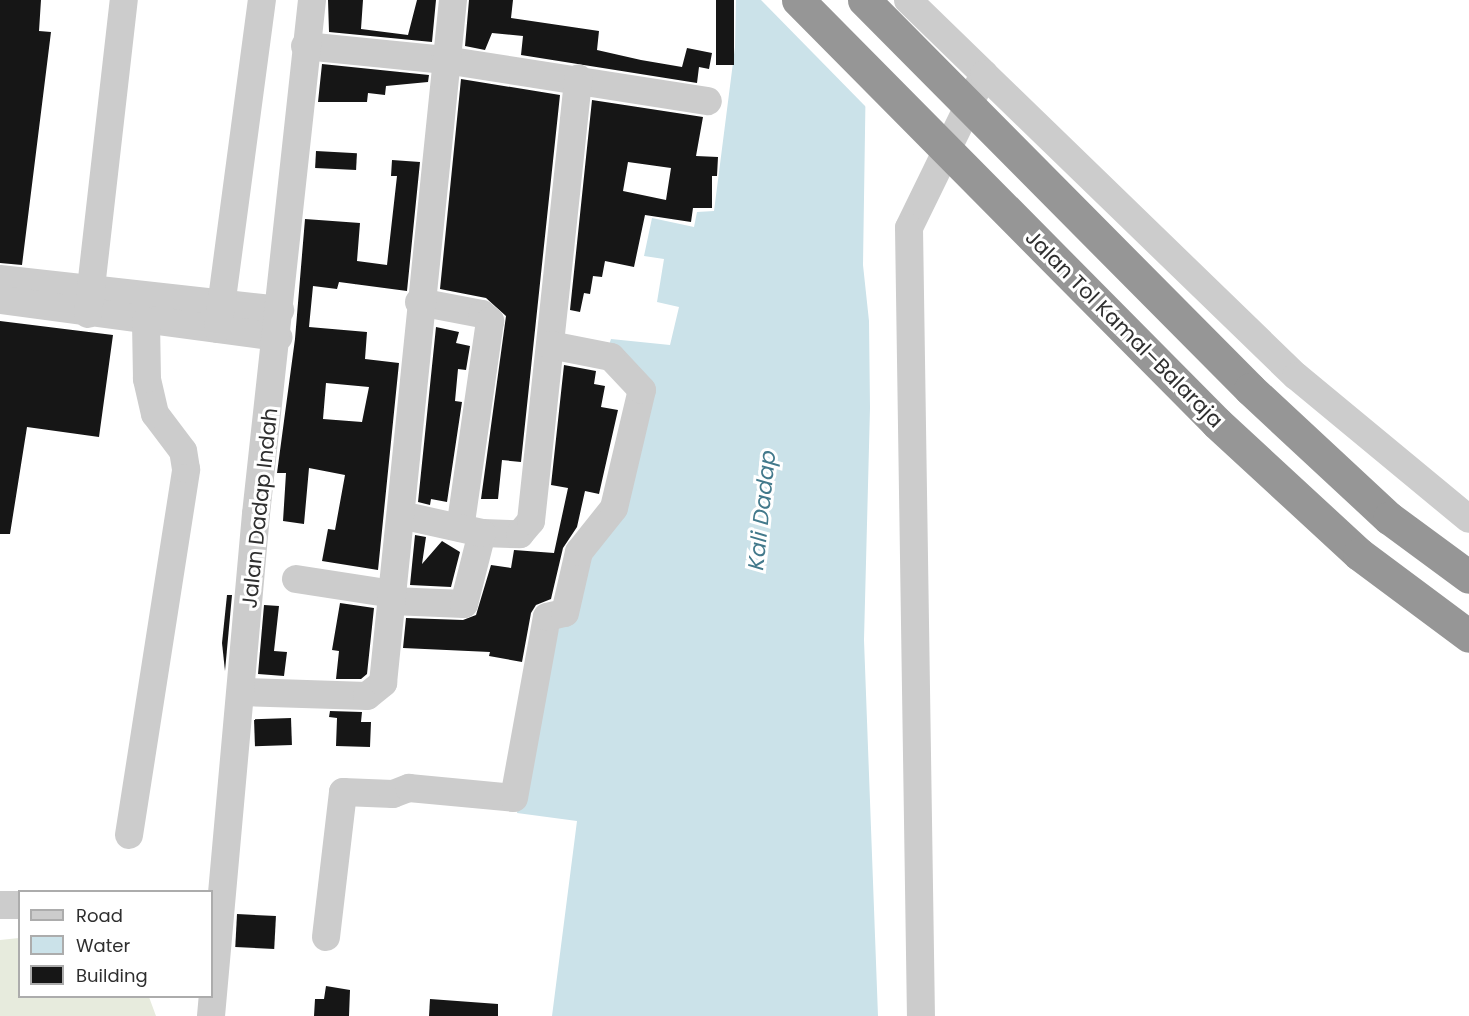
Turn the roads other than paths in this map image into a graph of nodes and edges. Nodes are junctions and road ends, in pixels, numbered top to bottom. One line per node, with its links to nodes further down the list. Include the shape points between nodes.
1 (124, 0): 16 (street)
2 (262, 0): 17 (street)
3 (312, 0): 8 (street, Jalan Dadap Indah)
4 (453, 0): 9 (street)
5 (798, 0): 27 (highway, Jalan Tol Kamal–Balaraja, bridge, via 1217,423 1359,554)
6 (864, 0): 24 (highway, bridge, via 1250,389 1389,518)
7 (908, 0): 10 (street)
8 (305, 46): 9 (street); 19 (street, Jalan Dadap Indah)
9 (445, 60): 11 (street); 15 (street)
10 (984, 74): 22 (street, via 1296,376); 37 (street, via 909,228)
11 (578, 78): 12 (street); 20 (street)
12 (708, 101)
13 (0, 279): 16 (street)
14 (0, 300): 16 (street)
15 (419, 302): 21 (street); 23 (street, via 482,314 490,321)
16 (88, 303): 17 (street); 18 (street)
17 (219, 316): 18 (street); 19 (street)
18 (146, 321): 29 (street, via 147,379 155,414 183,451 186,469)
19 (279, 324): 28 (street, Jalan Dadap Indah, via 256,514)
20 (550, 345): 23 (street, via 531,521 520,534); 33 (street, via 611,357 642,390 614,508 579,552 565,613 547,617 514,798 409,788 393,794 343,792)
21 (401, 515): 23 (street); 26 (street)
22 (1469, 519)
23 (471, 530): 26 (street, via 464,604)
24 (1469, 577)
25 (296, 579): 26 (street)
26 (392, 597): 28 (street, via 383,683 372,695)
27 (1469, 636)
28 (242, 692): 32 (street, Jalan Dadap Indah)
29 (129, 836)
30 (0, 905): 31 (street)
31 (18, 905)
32 (215, 905): 34 (street, Jalan Dadap Indah)
33 (326, 937)
34 (213, 960)
35 (212, 998): 36 (street, Jalan Dadap Indah)
36 (211, 1016)
37 (921, 1016)

